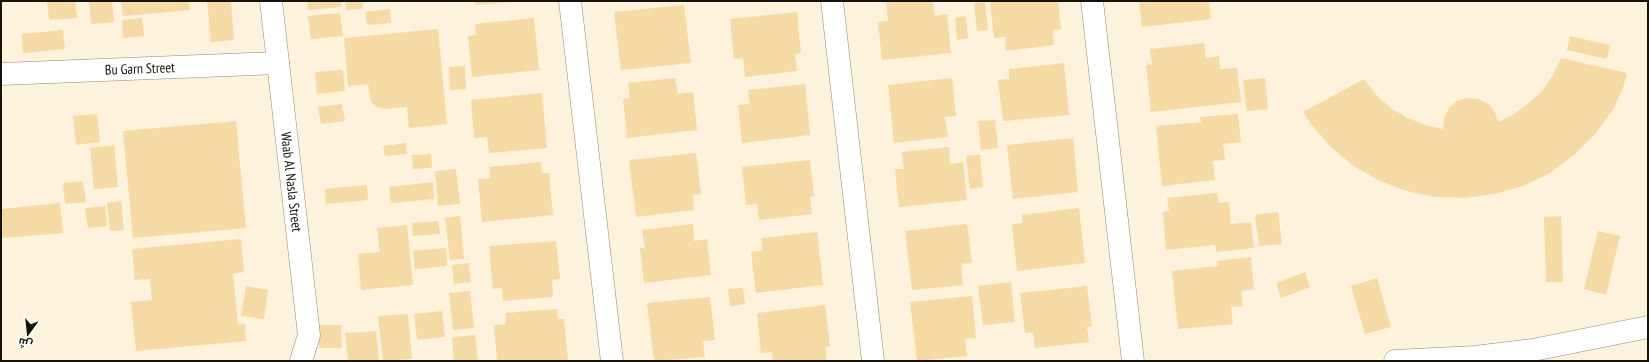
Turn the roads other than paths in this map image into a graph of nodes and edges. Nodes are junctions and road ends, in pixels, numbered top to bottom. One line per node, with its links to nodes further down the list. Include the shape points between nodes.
1 (271, 1): 5 (street, Waab Al Nasla Street)
2 (570, 1): 11 (street)
3 (832, 1): 12 (street)
4 (1092, 1): 13 (street)
5 (278, 63): 6 (street, Bu Garn Street); 10 (street, Waab Al Nasla Street, via 309,335)
6 (1, 74)
7 (1648, 327): 8 (street)
8 (1533, 355): 9 (street)
9 (1475, 359): 14 (street)
10 (301, 361)
11 (612, 361)
12 (873, 361)
13 (1133, 361)
14 (1395, 361)

